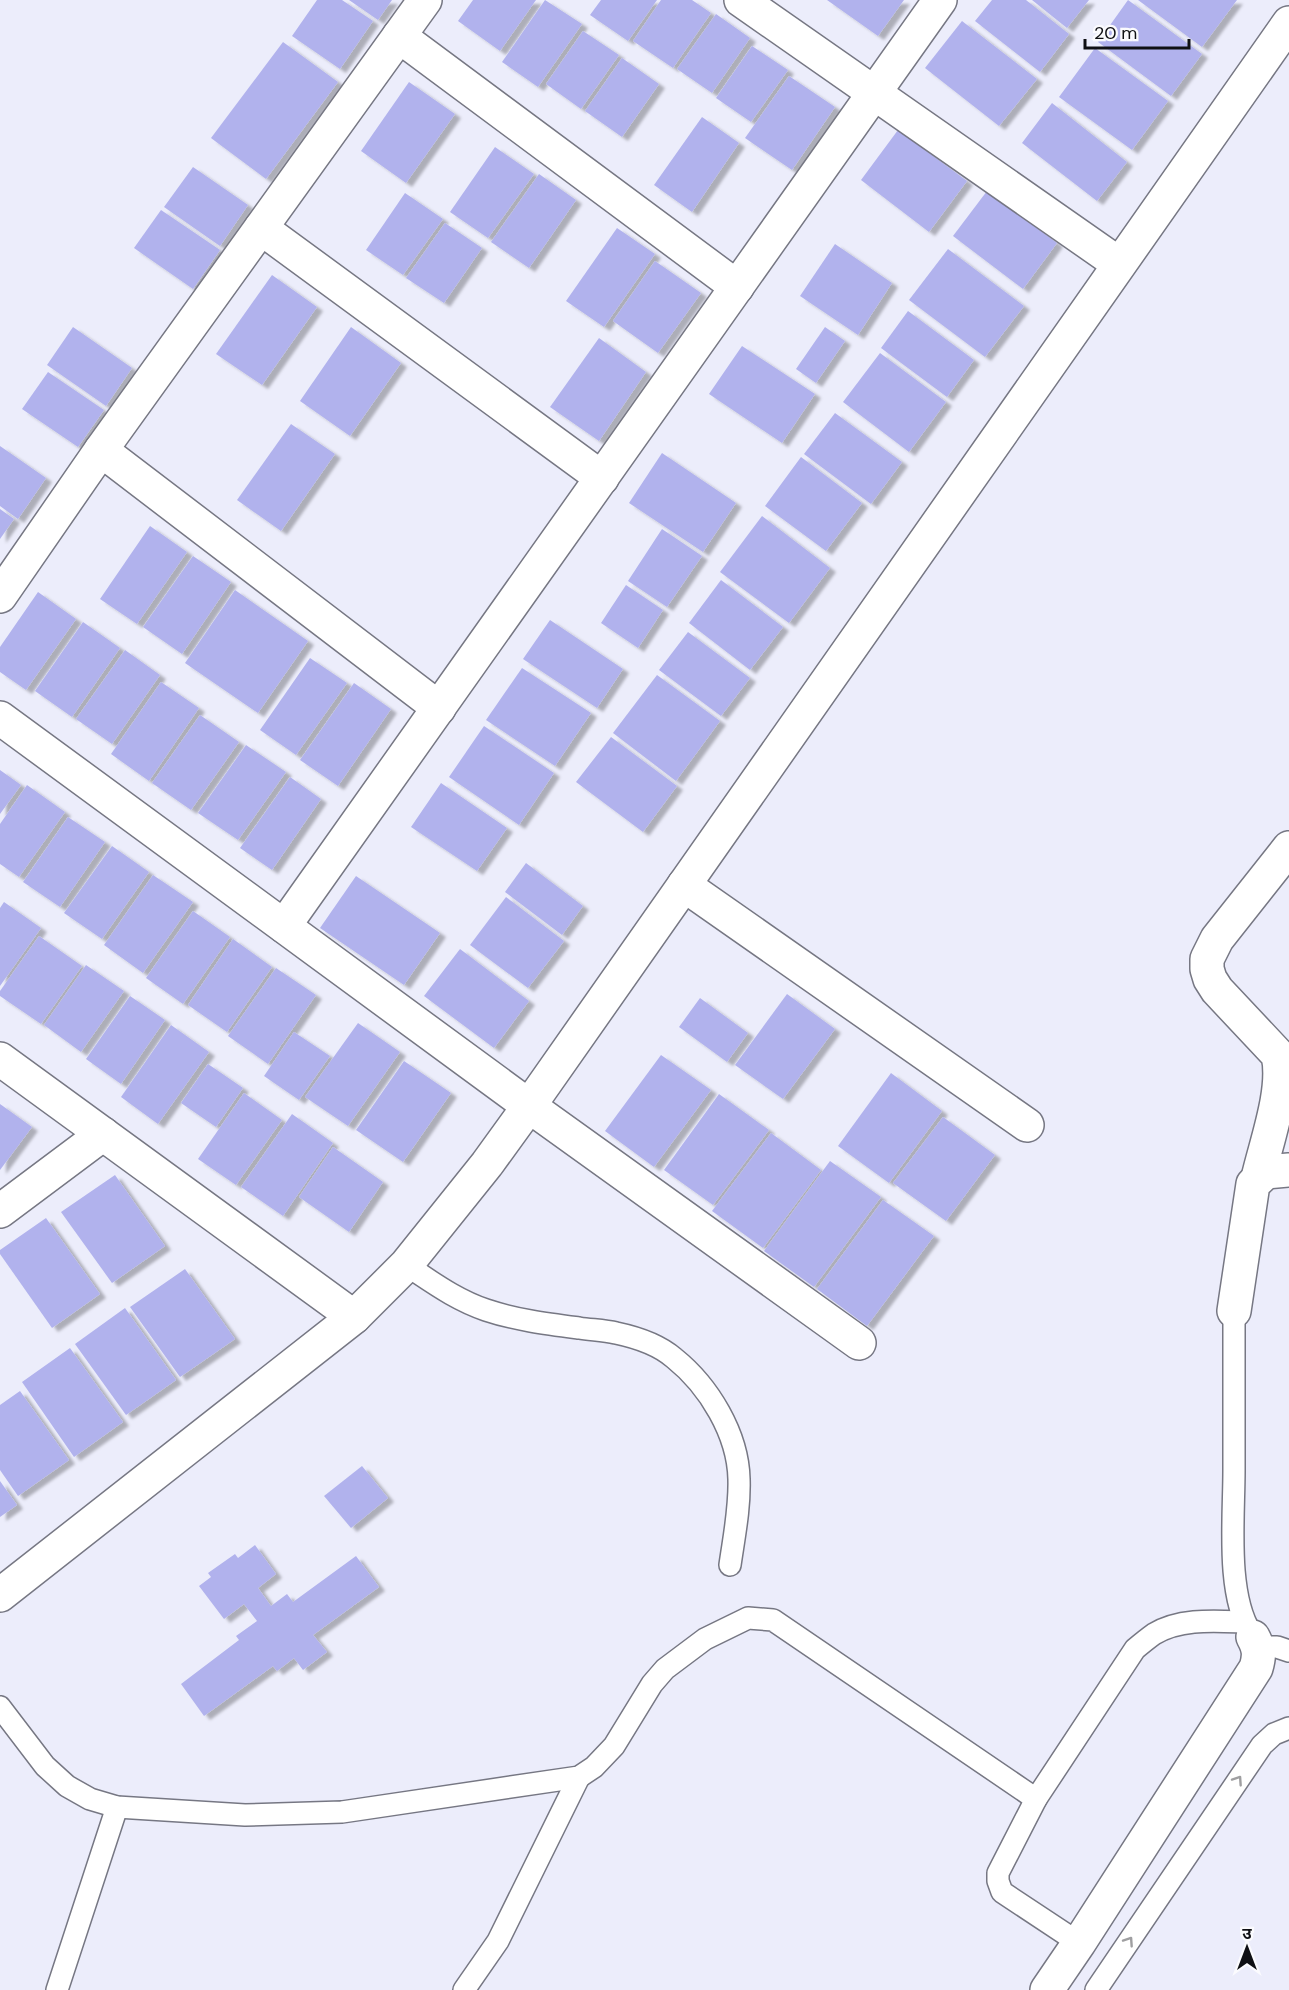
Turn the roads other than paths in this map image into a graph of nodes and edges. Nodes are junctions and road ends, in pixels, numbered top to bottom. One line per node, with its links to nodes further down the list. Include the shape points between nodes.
1 (425, 0): 5 (street)
2 (741, 0): 6 (street)
3 (940, 0): 6 (street)
4 (1289, 23): 8 (street)
5 (399, 36): 7 (street); 9 (street)
6 (874, 93): 8 (street); 9 (street)
7 (261, 228): 10 (street); 11 (street)
8 (1119, 264): 16 (street)
9 (737, 287): 11 (street)
10 (101, 450): 12 (street); 13 (street)
11 (602, 478): 13 (street)
12 (0, 596)
13 (439, 708): 17 (street)
14 (0, 718): 17 (street)
15 (1289, 848): 23 (street, via 1217,939 1207,959 1210,979 1217,990 1278,1055 1281,1066 1279,1091)
16 (684, 885): 19 (street); 20 (street)
17 (284, 926): 19 (street)
18 (0, 1059): 21 (street)
19 (529, 1106): 25 (street); 28 (street)
20 (1027, 1125)
21 (103, 1134): 24 (street); 27 (street)
22 (1289, 1170): 23 (street, via 1266,1172)
23 (1257, 1178): 26 (street, via 1250,1193)
24 (0, 1211)
25 (406, 1265): 27 (street); 29 (lane, via 462,1301 486,1310 512,1318 616,1333 673,1357 722,1415 734,1449 739,1477)
26 (1234, 1311): 31 (lane, via 1236,1594)
27 (354, 1317): 30 (street)
28 (859, 1343)
29 (730, 1565)
30 (0, 1595)
31 (1261, 1639): 35 (lane, via 1202,1621 1156,1633 1135,1649); 37 (street, via 1257,1668)
32 (0, 1707): 36 (lane, via 45,1766 67,1786 90,1799)
33 (1289, 1728): 41 (lane, one-way to 33, via 1262,1745)
34 (579, 1777): 35 (lane, via 614,1746 652,1684 666,1669 705,1639 748,1618 773,1620); 36 (lane, via 342,1812 245,1815); 39 (lane, via 498,1941)
35 (1036, 1799): 37 (lane, via 1000,1867 998,1881 1002,1892)
36 (117, 1807): 38 (lane)
37 (1079, 1943): 40 (street)
38 (57, 1990)
39 (464, 1990)
40 (1047, 1990)
41 (1096, 1990)

